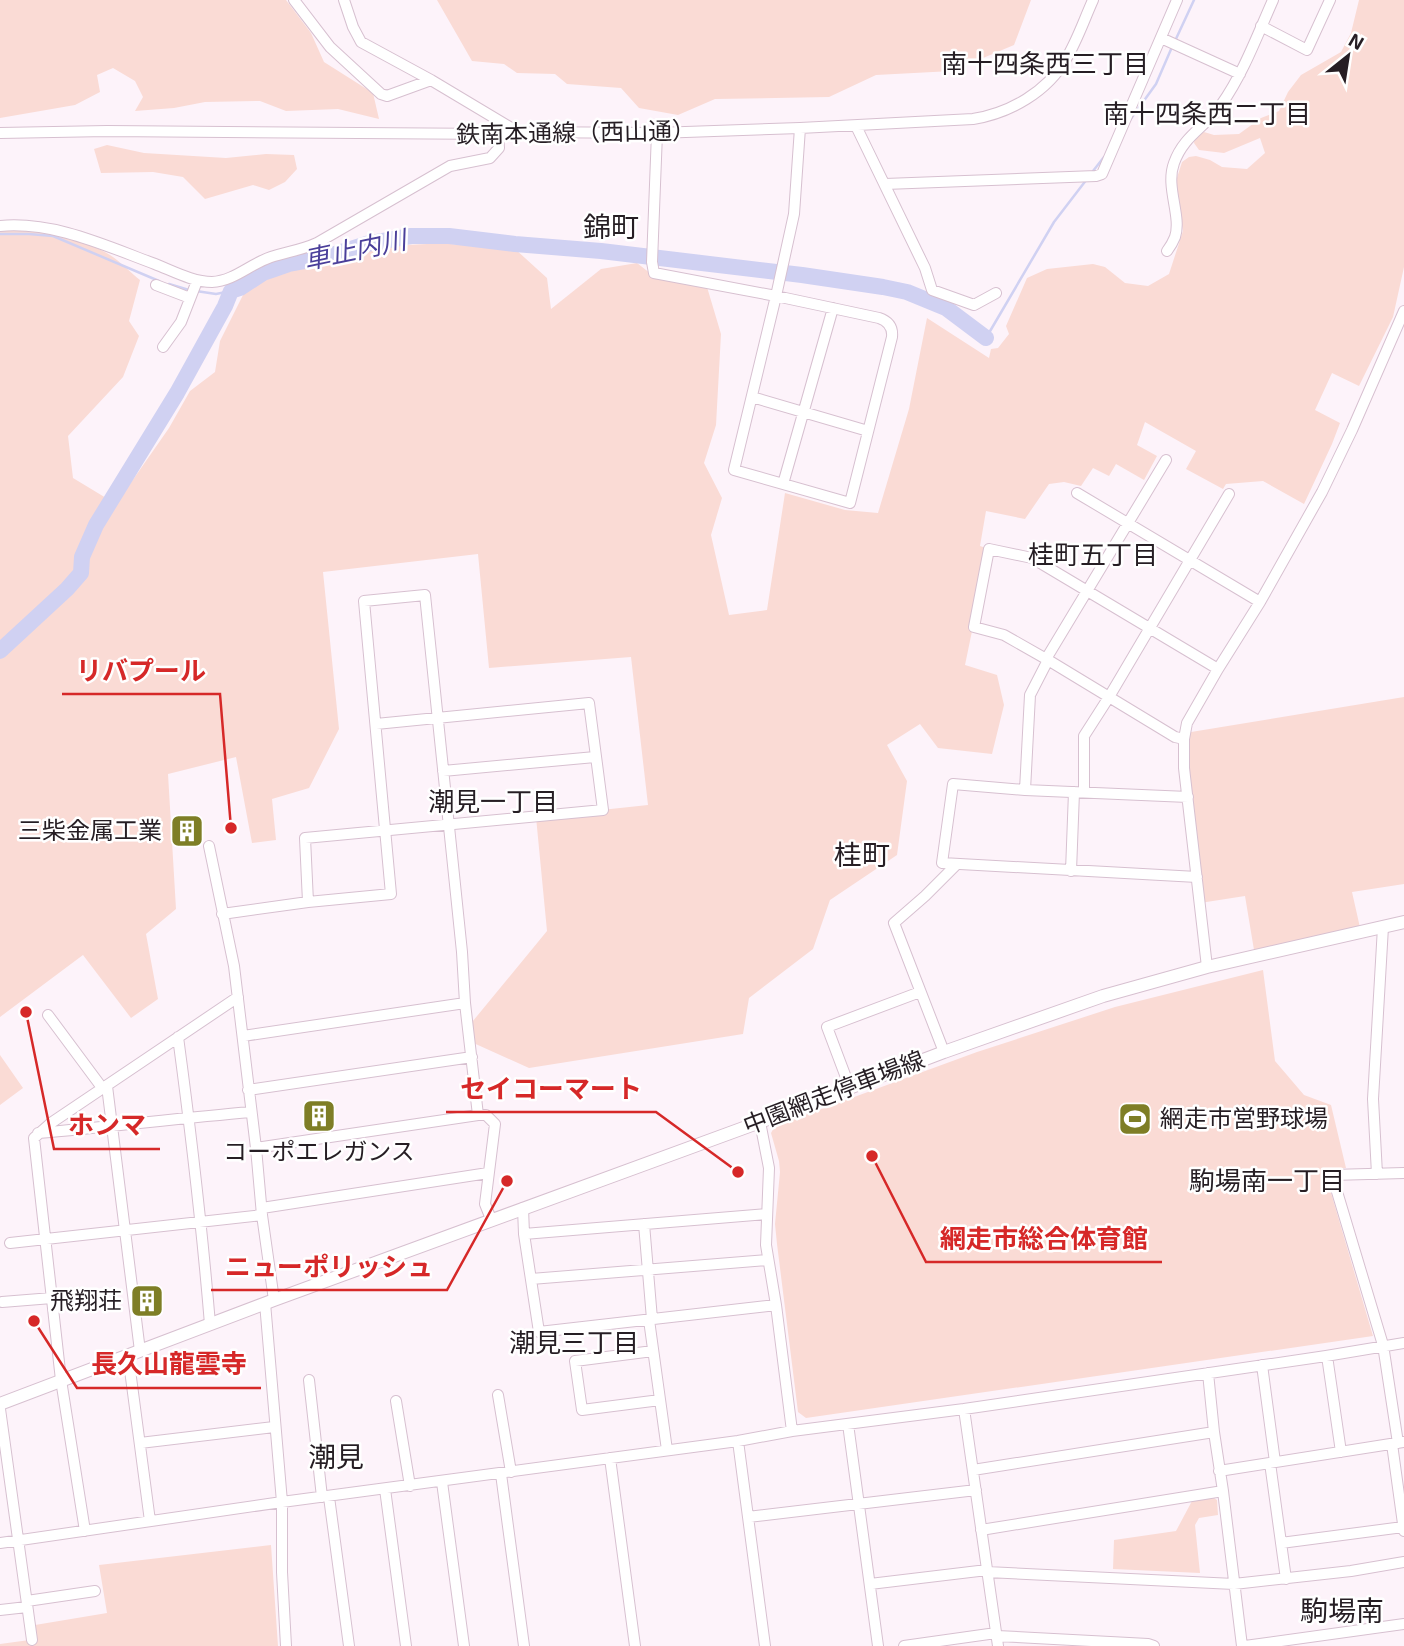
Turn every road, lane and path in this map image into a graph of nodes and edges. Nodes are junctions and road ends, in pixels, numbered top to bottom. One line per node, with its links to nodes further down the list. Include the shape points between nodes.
1 (294, 0): 10 (street, via 330,47 380,94 387,96)
2 (344, 0): 10 (street, via 362,42)
3 (1093, 0): 11 (street, 鉄南本通線（西山通）, via 1064,62 1044,86 1016,105 973,119)
4 (1177, 0): 8 (street)
5 (1273, 0): 7 (street)
6 (1330, 0): 7 (street, via 1307,50)
7 (1261, 26): 9 (street)
8 (1161, 38): 9 (street); 17 (street, via 1102,174)
9 (1240, 74): 19 (street, via 1219,108 1188,138 1172,166 1176,236)
10 (431, 80): 13 (street)
11 (856, 125): 12 (street, 鉄南本通線（西山通）); 17 (street)
12 (800, 128): 15 (street, 鉄南本通線（西山通）); 23 (street, via 794,214)
13 (518, 132): 15 (street, 鉄南本通線（西山通）); 16 (street, 鉄南本通線（西山通）)
14 (0, 133): 16 (street, 鉄南本通線（西山通）)
15 (657, 133): 23 (street, via 654,273)
16 (498, 134): 21 (street, via 499,148 490,158 450,166 317,243 270,257)
17 (885, 184): 22 (street, via 932,290 974,304)
18 (0, 226): 21 (street, via 72,234)
19 (1167, 251)
20 (156, 285): 21 (street)
21 (194, 290): 26 (street, via 181,322)
22 (996, 293)
23 (776, 296): 24 (street); 27 (street)
24 (833, 308): 28 (street); 29 (street, via 884,320 891,326)
25 (1404, 311): 37 (street, via 1333,471)
26 (163, 346)
27 (752, 397): 28 (street); 31 (street, via 734,470)
28 (803, 412): 29 (street); 31 (street)
29 (868, 431): 31 (street, via 849,503)
30 (1166, 460): 34 (street)
31 (783, 484)
32 (1077, 492): 34 (street)
33 (1229, 494): 35 (street)
34 (1128, 523): 35 (street); 36 (street)
35 (1190, 560): 37 (street); 38 (street)
36 (1087, 590): 38 (street); 39 (street); 39 (street, via 1032,558 989,549 974,627 1004,635)
37 (1260, 602): 40 (street)
38 (1150, 628): 40 (street); 41 (street)
39 (1047, 659): 41 (street); 47 (street, via 1030,695)
40 (1218, 669): 44 (street, via 1187,723)
41 (1110, 697): 44 (street); 48 (street, via 1084,736)
42 (438, 717): 43 (street); 43 (street, via 425,595 364,601); 45 (street, via 589,703); 46 (street)
43 (376, 724): 51 (street)
44 (1184, 739): 49 (street)
45 (595, 757): 46 (street); 50 (street, via 603,810)
46 (443, 771): 50 (street)
47 (1025, 790): 48 (street); 53 (street, via 953,784 942,863)
48 (1079, 792): 49 (street); 54 (street)
49 (1188, 797): 55 (street)
50 (449, 825): 51 (street); 63 (street)
51 (386, 831): 56 (street, via 305,838); 56 (street, via 391,894)
52 (209, 846): 57 (street)
53 (956, 865): 54 (street); 61 (street, via 894,923)
54 (1070, 871): 55 (street)
55 (1197, 877): 60 (street)
56 (308, 902): 57 (street)
57 (222, 914): 62 (street)
58 (1404, 922): 59 (main road, 中園網走停車場線)
59 (1383, 927): 60 (main road, 中園網走停車場線); 81 (street, via 1373,1099)
60 (1207, 967): 67 (main road, 中園網走停車場線, via 1103,996)
61 (920, 992): 67 (street); 70 (street, via 827,1027)
62 (238, 997): 65 (street); 66 (street)
63 (465, 1003): 66 (street); 68 (street)
64 (48, 1015): 69 (street)
65 (178, 1037): 69 (street); 74 (street)
66 (243, 1037): 71 (street)
67 (944, 1052): 70 (main road, 中園網走停車場線)
68 (472, 1057): 71 (street); 73 (street)
69 (105, 1087): 76 (street); 77 (street)
70 (850, 1088): 75 (main road, 中園網走停車場線)
71 (248, 1090): 72 (street)
72 (251, 1112): 74 (street); 78 (street)
73 (478, 1115): 78 (street); 79 (street, via 486,1115 495,1124)
74 (189, 1117): 76 (street); 86 (street)
75 (760, 1122): 82 (main road, 中園網走停車場線); 84 (street, via 769,1168)
76 (114, 1127): 77 (street); 88 (street)
77 (38, 1133): 90 (street, via 34,1138)
78 (256, 1149): 83 (street)
79 (488, 1173): 83 (street); 85 (street, via 485,1204)
80 (1404, 1173): 81 (street)
81 (1377, 1174): 102 (street, via 1332,1175)
82 (523, 1208): 85 (main road, 中園網走停車場線); 89 (street)
83 (262, 1212): 86 (street); 96 (street)
84 (766, 1214): 87 (street); 92 (street)
85 (491, 1220): 96 (main road, 中園網走停車場線)
86 (201, 1222): 88 (street); 100 (street)
87 (644, 1224): 89 (street); 93 (street)
88 (125, 1231): 90 (street); 104 (street)
89 (524, 1234): 94 (street)
90 (46, 1239): 91 (street); 95 (street)
91 (9, 1243)
92 (768, 1260): 93 (street); 98 (street)
93 (648, 1270): 94 (street); 99 (street)
94 (531, 1279): 99 (street, via 539,1332)
95 (52, 1298): 97 (street); 108 (street)
96 (269, 1301): 100 (main road, 中園網走停車場線); 116 (street)
97 (2, 1302)
98 (776, 1305): 99 (street); 117 (street)
99 (651, 1320): 103 (street)
100 (210, 1324): 104 (main road, 中園網走停車場線)
101 (1404, 1343): 102 (street)
102 (1383, 1345): 105 (street); 121 (street)
103 (653, 1351): 111 (street); 111 (street, via 575,1361 582,1410)
104 (134, 1353): 108 (main road, 中園網走停車場線); 120 (street)
105 (1328, 1356): 106 (street); 123 (street)
106 (1262, 1365): 107 (street); 125 (street)
107 (1208, 1373): 114 (street); 118 (street)
108 (61, 1380): 113 (main road, 中園網走停車場線); 141 (street)
109 (310, 1380): 134 (street)
110 (498, 1395): 128 (street)
111 (660, 1400): 122 (street)
112 (396, 1401): 130 (street)
113 (0, 1407): 142 (street)
114 (964, 1409): 115 (street); 126 (street)
115 (848, 1423): 117 (street); 136 (street)
116 (274, 1427): 120 (street); 135 (street)
117 (792, 1431): 119 (street)
118 (1214, 1432): 126 (street); 127 (street)
119 (738, 1441): 122 (street); 137 (street)
120 (139, 1443): 138 (street)
121 (1398, 1443): 123 (street); 139 (street)
122 (667, 1450): 124 (street)
123 (1341, 1452): 125 (street)
124 (610, 1458): 128 (street); 162 (street)
125 (1272, 1463): 127 (street); 144 (street)
126 (973, 1470): 132 (street)
127 (1219, 1471): 133 (street)
128 (506, 1473): 129 (street); 161 (street)
129 (442, 1482): 130 (street); 160 (street)
130 (410, 1486): 131 (street)
131 (385, 1489): 134 (street); 159 (street)
132 (976, 1490): 136 (street); 140 (street)
133 (1223, 1491): 140 (street); 149 (street)
134 (326, 1497): 135 (street); 158 (street)
135 (282, 1503): 138 (street); 157 (street)
136 (859, 1503): 137 (street); 148 (street)
137 (748, 1517): 163 (street)
138 (150, 1521): 141 (street)
139 (1404, 1529): 144 (street)
140 (981, 1530): 146 (street)
141 (85, 1531): 142 (street)
142 (18, 1540): 143 (street); 151 (street)
143 (0, 1543)
144 (1281, 1543): 147 (street)
145 (1404, 1562): 147 (street)
146 (987, 1571): 148 (street); 149 (street); 154 (street)
147 (1286, 1579): 149 (street)
148 (870, 1584): 164 (street)
149 (1234, 1584): 167 (street)
150 (95, 1591): 151 (street)
151 (27, 1604): 152 (street); 155 (street)
152 (0, 1610)
153 (1404, 1624): 156 (street)
154 (997, 1639): 165 (street); 166 (street)
155 (32, 1640)
156 (1306, 1642): 167 (street)
157 (286, 1646)
158 (349, 1646)
159 (406, 1646)
160 (464, 1646)
161 (524, 1646)
162 (635, 1646)
163 (765, 1646)
164 (878, 1646)
165 (904, 1646)
166 (1154, 1646)
167 (1243, 1646)

